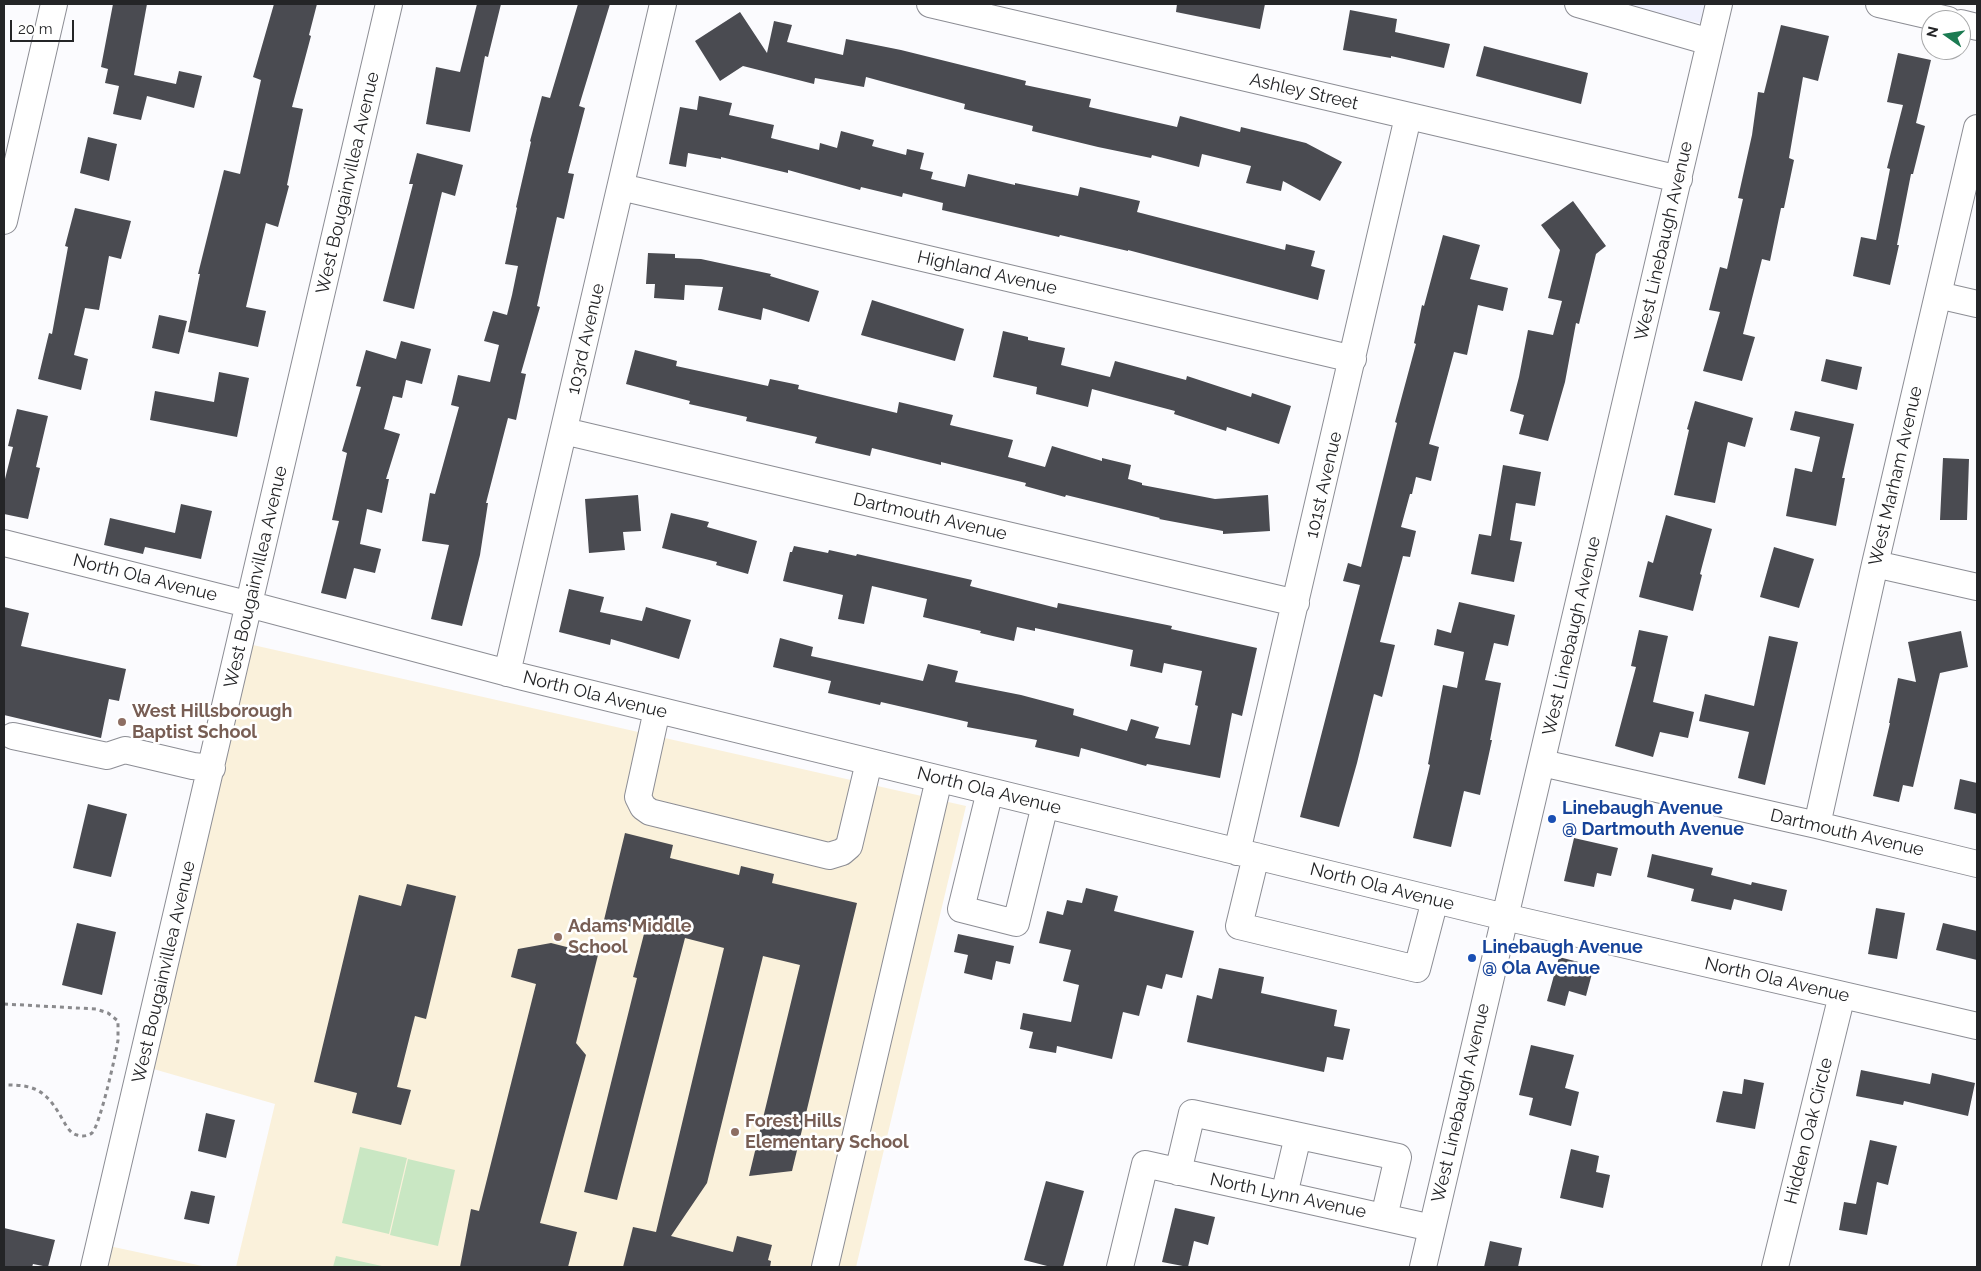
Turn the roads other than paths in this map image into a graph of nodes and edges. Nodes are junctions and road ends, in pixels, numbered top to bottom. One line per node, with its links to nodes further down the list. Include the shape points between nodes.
1 (54, 4): 14 (street)
2 (390, 4): 23 (street, West Bougainvillea Avenue)
3 (663, 4): 13 (street, 103rd Avenue)
4 (930, 4): 10 (street, Ashley Street)
5 (1719, 4): 9 (street, West Linebaugh Avenue)
6 (1879, 4): 8 (street)
7 (1587, 5): 9 (street)
8 (1921, 12)
9 (1710, 42): 12 (street, West Linebaugh Avenue)
10 (1408, 117): 12 (street, Ashley Street); 17 (street, 101st Avenue)
11 (1977, 128): 15 (street, West Marham Avenue)
12 (1678, 179): 28 (street, West Linebaugh Avenue)
13 (621, 187): 17 (street, Highland Avenue); 18 (street, 103rd Avenue)
14 (4, 221)
15 (1938, 295): 16 (street); 20 (street, West Marham Avenue)
16 (1977, 304)
17 (1353, 359): 22 (street, 101st Avenue)
18 (564, 431): 22 (street, Dartmouth Avenue); 24 (street, 103rd Avenue)
19 (4, 543): 23 (street, North Ola Avenue)
20 (1876, 564): 21 (street); 33 (street, West Marham Avenue)
21 (1977, 587)
22 (1296, 603): 34 (street, 101st Avenue)
23 (250, 604): 24 (street, North Ola Avenue); 29 (street, West Bougainvillea Avenue)
24 (507, 673): 25 (street, North Ola Avenue)
25 (657, 710): 27 (street, North Ola Avenue); 27 (street, via 638,797 643,807 650,812 829,856 849,846)
26 (13, 736): 29 (street, via 107,756 125,750)
27 (869, 762): 30 (street, North Ola Avenue)
28 (1542, 763): 33 (street, Dartmouth Avenue); 37 (street, West Linebaugh Avenue)
29 (212, 768): 45 (street, West Bougainvillea Avenue)
30 (939, 779): 31 (street, North Ola Avenue); 46 (street)
31 (990, 791): 32 (street, North Ola Avenue); 32 (street, via 961,909 1016,923)
32 (1045, 805): 34 (street, North Ola Avenue)
33 (1817, 825): 35 (street, Dartmouth Avenue)
34 (1247, 854): 36 (street, North Ola Avenue); 36 (street, 101st Avenue, via 1239,926 1417,968)
35 (1977, 864)
36 (1435, 900): 37 (street, North Ola Avenue)
37 (1505, 917): 38 (street, North Ola Avenue); 44 (street, West Linebaugh Avenue)
38 (1842, 995): 39 (street, North Ola Avenue); 49 (street, Hidden Oak Circle)
39 (1977, 1026)
40 (1298, 1136): 41 (street, via 1192,1113); 42 (street); 43 (street, via 1398,1158)
41 (1178, 1172): 42 (street, North Lynn Avenue); 47 (street, North Lynn Avenue, via 1145,1164)
42 (1284, 1195): 43 (street, North Lynn Avenue)
43 (1384, 1217): 44 (street, North Lynn Avenue)
44 (1432, 1228): 48 (street, West Linebaugh Avenue)
45 (94, 1267)
46 (825, 1267)
47 (1120, 1267)
48 (1423, 1267)
49 (1775, 1267)

